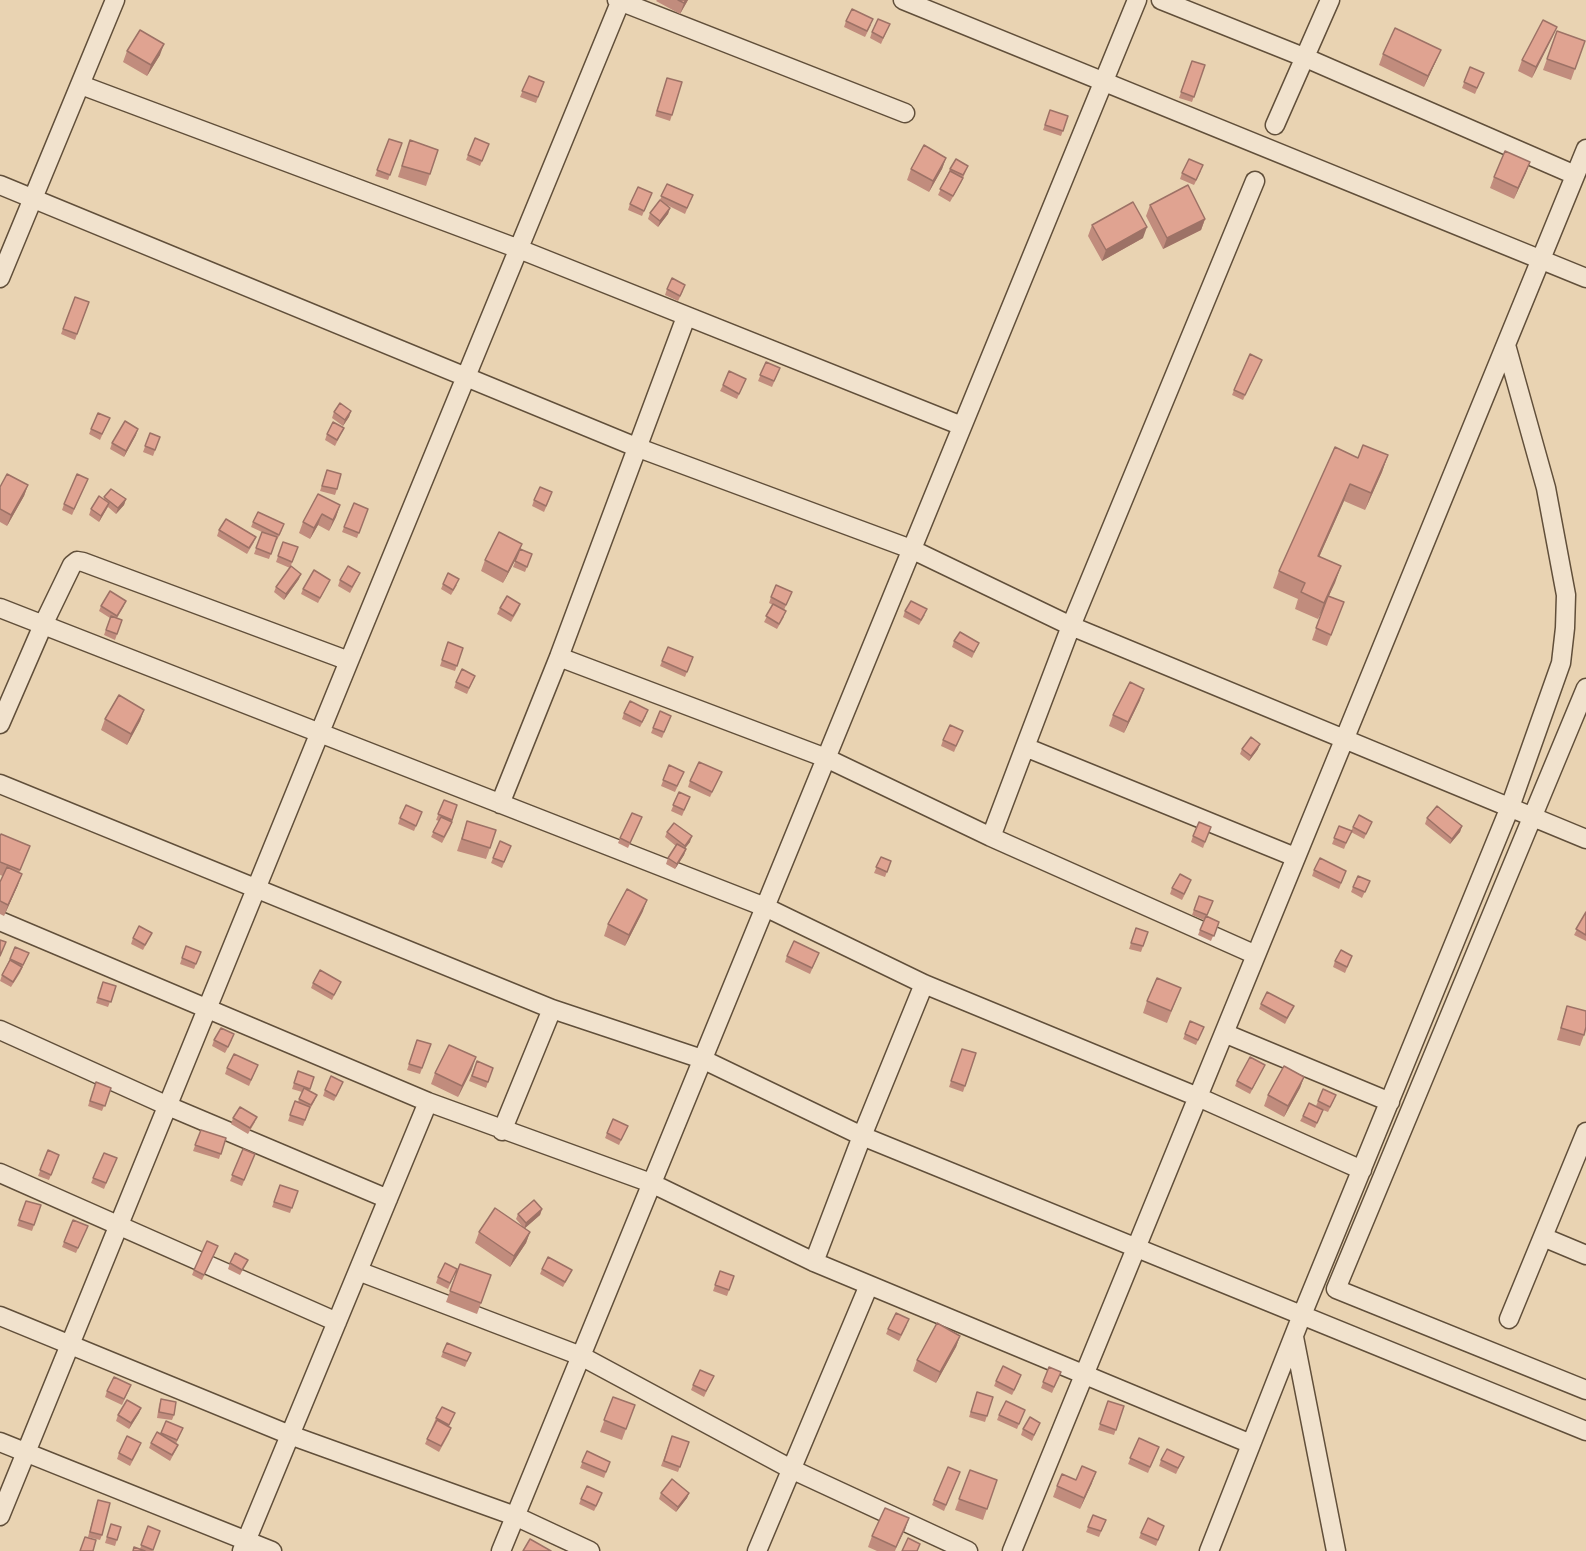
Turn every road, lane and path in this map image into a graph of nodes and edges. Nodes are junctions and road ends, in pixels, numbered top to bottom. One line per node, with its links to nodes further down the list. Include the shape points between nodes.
1 (115, 0): 9 (street)
2 (620, 0): 10 (street); 17 (street)
3 (903, 0): 8 (street)
4 (1137, 0): 8 (street)
5 (1161, 0): 7 (street)
6 (1330, 0): 7 (street)
7 (1306, 58): 11 (street); 13 (street)
8 (1103, 82): 18 (street); 24 (street)
9 (81, 85): 16 (street); 17 (street)
10 (905, 113)
11 (1275, 125)
12 (1586, 149): 13 (street)
13 (1575, 175): 18 (street)
14 (1255, 181): 29 (street)
15 (0, 185): 16 (street)
16 (34, 199): 19 (street); 23 (street)
17 (519, 249): 21 (street); 23 (street)
18 (1541, 260): 20 (street); 22 (street)
19 (0, 278)
20 (1586, 278)
21 (686, 317): 24 (street); 25 (street)
22 (1506, 345): 35 (street); 40 (street, via 1546,488 1566,595 1561,663)
23 (466, 377): 25 (street); 31 (street)
24 (962, 426): 26 (street)
25 (636, 447): 26 (street); 30 (street)
26 (911, 549): 29 (street); 37 (street)
27 (0, 608): 28 (street)
28 (43, 625): 31 (street, via 72,564 81,561); 33 (street); 34 (street)
29 (1071, 626): 35 (street); 36 (street)
30 (559, 657): 37 (street); 39 (street)
31 (349, 661): 34 (street)
32 (1586, 688): 41 (street)
33 (0, 724)
34 (320, 734): 39 (street); 45 (street)
35 (1344, 739): 40 (street); 44 (street)
36 (1025, 747): 42 (street); 44 (street)
37 (826, 758): 42 (street); 46 (street)
38 (0, 784): 45 (street)
39 (500, 804): 46 (street)
40 (1510, 807): 41 (street); 57 (street)
41 (1533, 817): 43 (street); 81 (street, via 1336,1289)
42 (992, 837): 48 (street)
43 (1586, 838)
44 (1295, 857): 48 (street)
45 (257, 889): 50 (street); 51 (street)
46 (765, 907): 49 (street); 54 (street)
47 (0, 921): 51 (street)
48 (1256, 955): 53 (street)
49 (924, 984): 55 (street); 61 (street)
50 (552, 1009): 54 (street); 59 (street)
51 (207, 1010): 56 (street); 58 (street)
52 (0, 1030): 58 (street)
53 (1224, 1033): 55 (street); 57 (street)
54 (702, 1059): 61 (street); 64 (street)
55 (1198, 1097): 62 (street); 68 (street)
56 (428, 1102): 59 (street); 65 (street)
57 (1390, 1102): 62 (street)
58 (168, 1106): 65 (street); 66 (street)
59 (502, 1131): 64 (street)
60 (1586, 1132): 67 (street)
61 (862, 1136): 68 (street); 70 (street)
62 (1362, 1170): 74 (street)
63 (0, 1173): 66 (street)
64 (651, 1184): 70 (street); 79 (street)
65 (388, 1199): 71 (street)
66 (119, 1227): 76 (street); 78 (street)
67 (1543, 1237): 69 (street); 75 (street)
68 (1136, 1248): 74 (street); 80 (street)
69 (1586, 1256)
70 (814, 1262): 72 (street)
71 (358, 1271): 76 (street); 79 (street)
72 (869, 1285): 80 (street); 87 (street)
73 (0, 1316): 78 (street)
74 (1302, 1316): 77 (street); 82 (street)
75 (1509, 1319)
76 (337, 1322): 83 (street)
77 (1294, 1336): 85 (street); 98 (street)
78 (70, 1345): 83 (street); 86 (street)
79 (580, 1356): 87 (street); 89 (street)
80 (1084, 1374): 85 (street); 96 (street)
81 (1586, 1390)
82 (1586, 1431)
83 (290, 1435): 89 (street); 90 (street)
84 (0, 1442): 86 (street)
85 (1251, 1444): 97 (street)
86 (26, 1453): 88 (street); 90 (street)
87 (791, 1469): 94 (street); 95 (street)
88 (0, 1516)
89 (515, 1516): 92 (street); 93 (street)
90 (244, 1546): 91 (street)
91 (272, 1551)
92 (501, 1551)
93 (590, 1551)
94 (757, 1551)
95 (968, 1551)
96 (1012, 1551)
97 (1209, 1551)
98 (1336, 1551)

